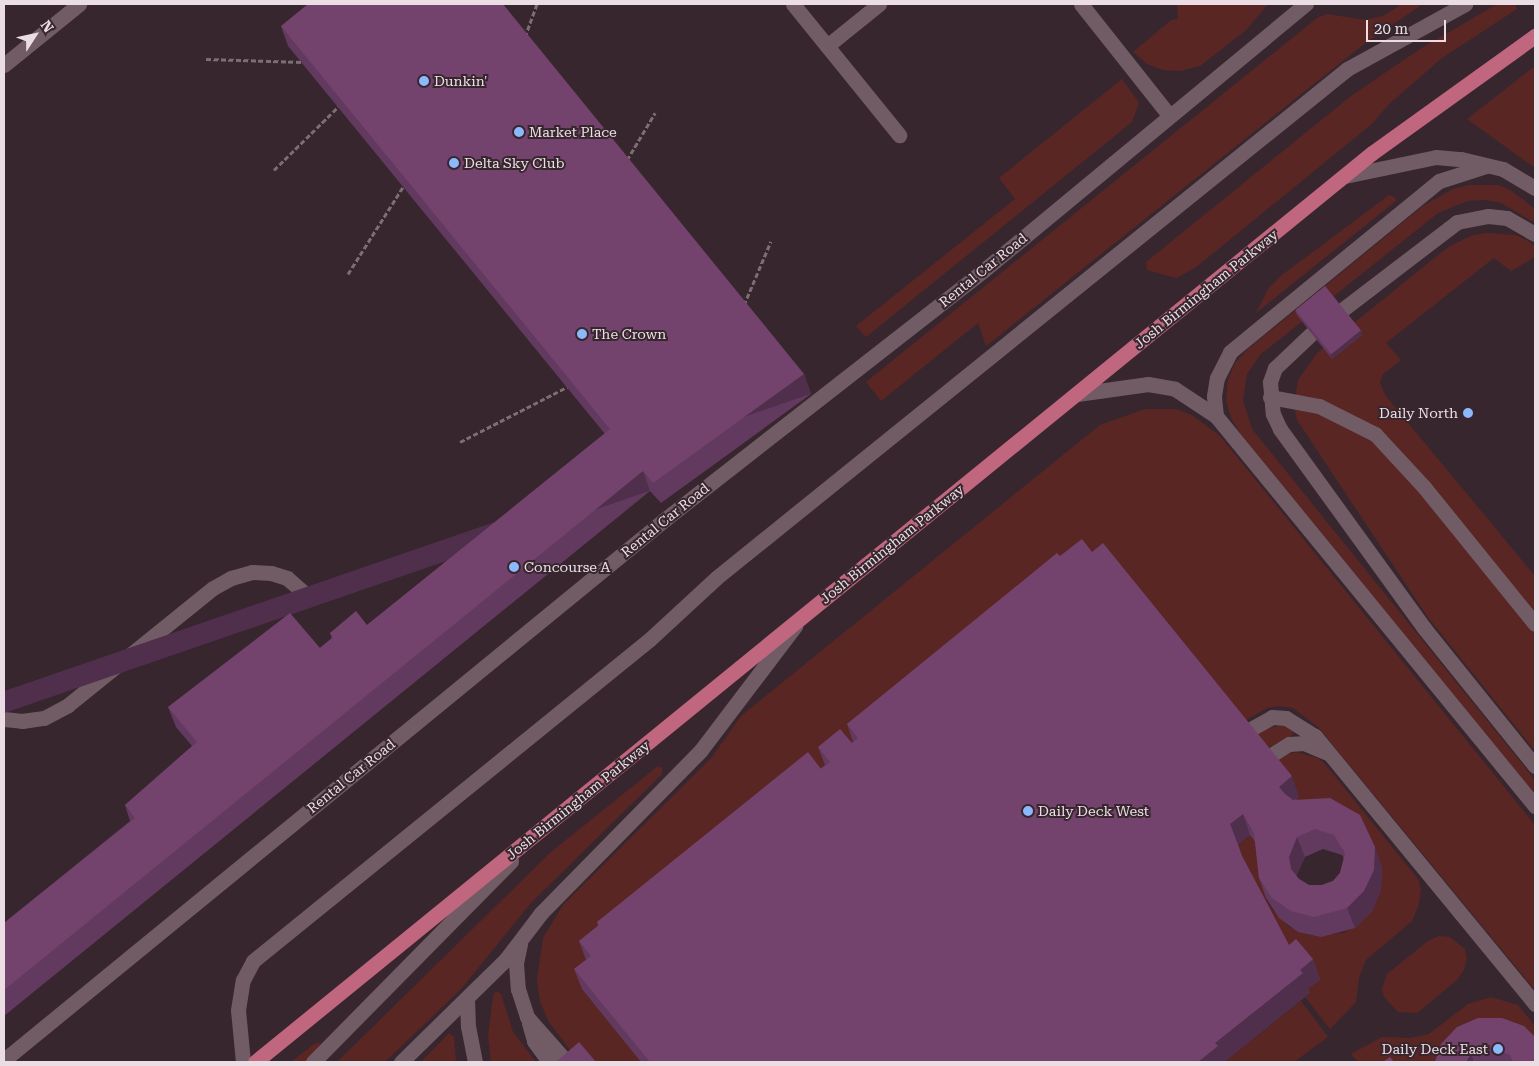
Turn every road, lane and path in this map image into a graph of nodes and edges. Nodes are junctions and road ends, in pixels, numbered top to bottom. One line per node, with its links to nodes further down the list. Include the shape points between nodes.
1 (79, 4): 13 (lane)
2 (537, 4): 9 (path)
3 (792, 4): 10 (lane)
4 (879, 4): 10 (lane)
5 (1080, 4): 16 (lane)
6 (1306, 4): 16 (lane, Rental Car Road)
7 (1465, 4): 51 (lane, via 1347,69 723,572 642,645 254,961 243,980 238,1010)
8 (1535, 36): 21 (main road, Josh Birmingham Parkway, via 1448,96)
9 (522, 46)
10 (827, 46): 17 (lane)
11 (206, 59): 12 (path)
12 (308, 62)
13 (4, 65)
14 (344, 100): 20 (path)
15 (655, 113): 19 (path)
16 (1169, 115): 49 (lane, Rental Car Road, via 972,280 664,520)
17 (898, 134)
18 (1486, 166): 21 (lane, via 1436,157); 23 (lane, via 1503,169); 33 (lane, via 1439,181 1230,352 1217,378 1214,396)
19 (622, 168)
20 (274, 170)
21 (1345, 176): 31 (main road, Josh Birmingham Parkway)
22 (409, 179): 26 (path)
23 (1535, 188)
24 (1535, 234): 27 (lane, via 1507,218 1488,216 1457,222)
25 (771, 241): 28 (path)
26 (348, 274)
27 (1342, 310)
28 (740, 314)
29 (1312, 334): 32 (lane, via 1275,368)
30 (574, 384): 34 (path)
31 (1077, 394): 33 (lane, via 1157,386 1175,389); 36 (main road, Josh Birmingham Parkway)
32 (1270, 396): 37 (lane, via 1318,406 1375,434 1424,487); 42 (lane, via 1280,429 1291,445 1424,628)
33 (1216, 416): 43 (lane)
34 (460, 442)
35 (304, 593): 38 (lane, via 287,578 271,573 252,572 231,578 213,588 68,705 44,718)
36 (800, 619): 44 (main road, Josh Birmingham Parkway); 45 (lane, via 701,750 541,913)
37 (1535, 624)
38 (4, 719)
39 (1247, 731): 40 (lane, via 1272,717 1286,718 1315,736)
40 (1330, 754): 41 (lane, via 1304,743 1289,744); 47 (lane)
41 (1268, 757)
42 (1535, 766)
43 (1535, 806)
44 (542, 830): 52 (main road, Josh Birmingham Parkway); 53 (lane)
45 (521, 940): 46 (lane); 48 (lane, via 516,963 518,989)
46 (467, 999): 54 (lane); 55 (lane)
47 (1535, 1004)
48 (527, 1017): 50 (lane); 56 (lane, via 534,1041)
49 (4, 1060)
50 (566, 1061)
51 (243, 1062)
52 (256, 1062)
53 (313, 1062)
54 (401, 1062)
55 (475, 1062)
56 (549, 1062)

